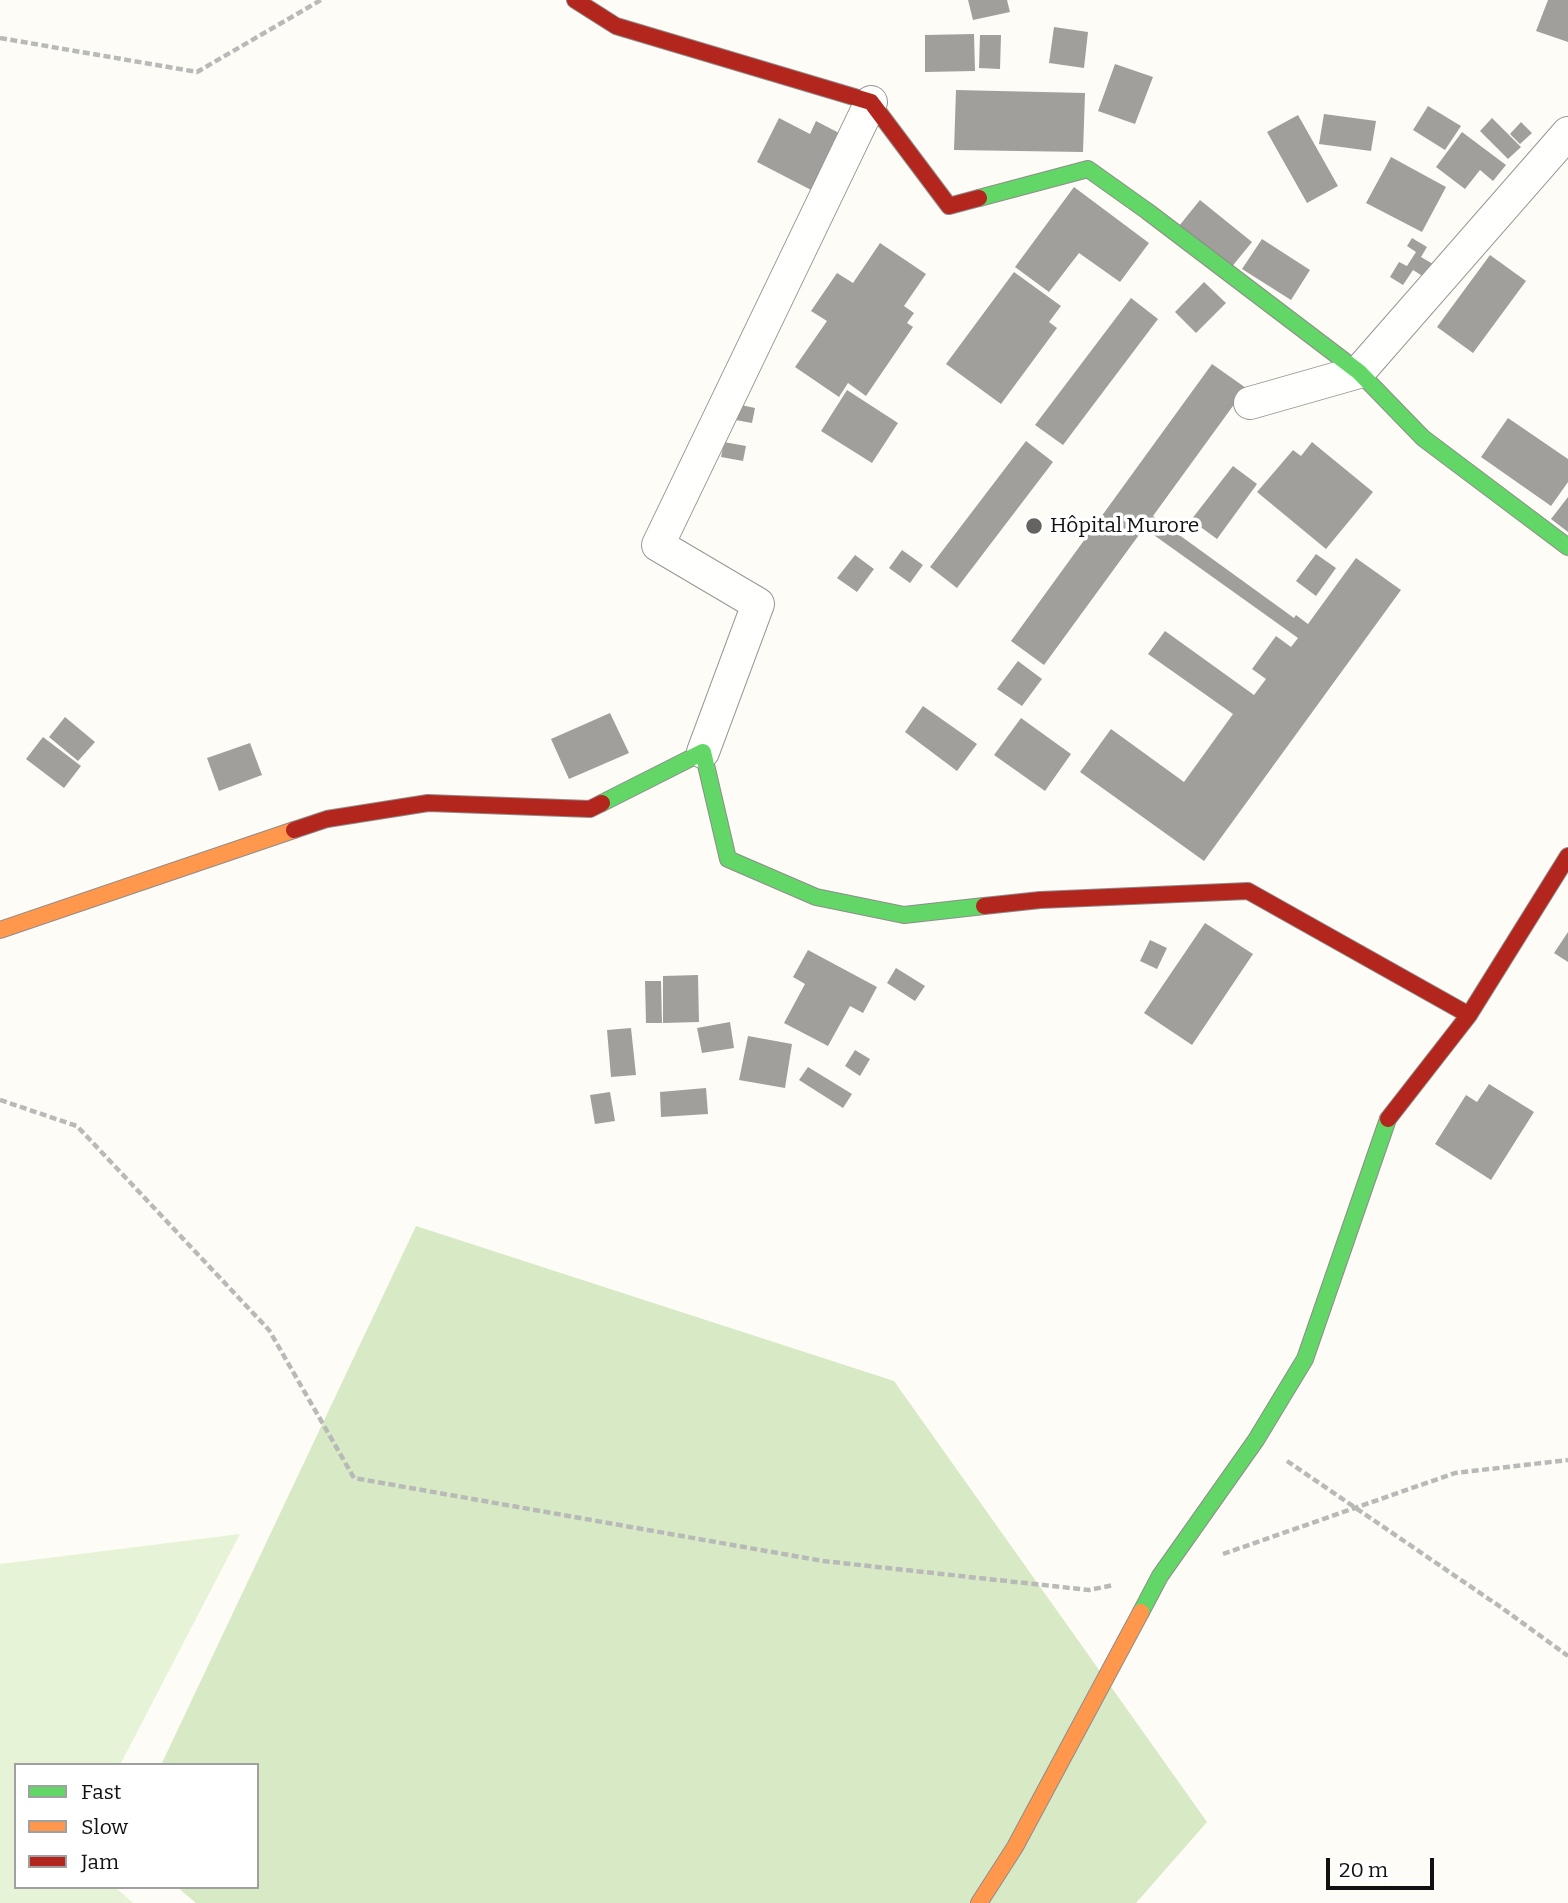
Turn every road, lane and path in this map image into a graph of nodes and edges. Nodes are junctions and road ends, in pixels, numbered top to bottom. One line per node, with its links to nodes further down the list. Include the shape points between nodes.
1 (321, 0): 3 (path, via 197,72)
2 (575, 0): 4 (street, via 616,26)
3 (0, 38)
4 (871, 102): 6 (street, via 949,206 1088,169); 9 (street, via 658,545 758,604)
5 (1568, 133): 6 (street)
6 (1359, 372): 7 (street); 8 (street, via 1423,438)
7 (1250, 403)
8 (1568, 547)
9 (703, 752): 11 (street, via 590,809 428,803 327,819); 12 (street, via 728,859 816,897 904,915 1040,900 1248,891)
10 (1568, 856): 12 (street)
11 (0, 930)
12 (1469, 1015): 14 (street, via 1389,1117 1305,1359)
13 (0, 1100): 18 (path, via 77,1126 269,1331 354,1478 823,1561 1089,1590)
14 (1256, 1440): 16 (path); 18 (street)
15 (1568, 1460): 16 (path, via 1455,1473)
16 (1356, 1508): 17 (path); 19 (path)
17 (1212, 1558)
18 (1160, 1576): 20 (street, via 1015,1847)
19 (1568, 1656)
20 (979, 1903)

